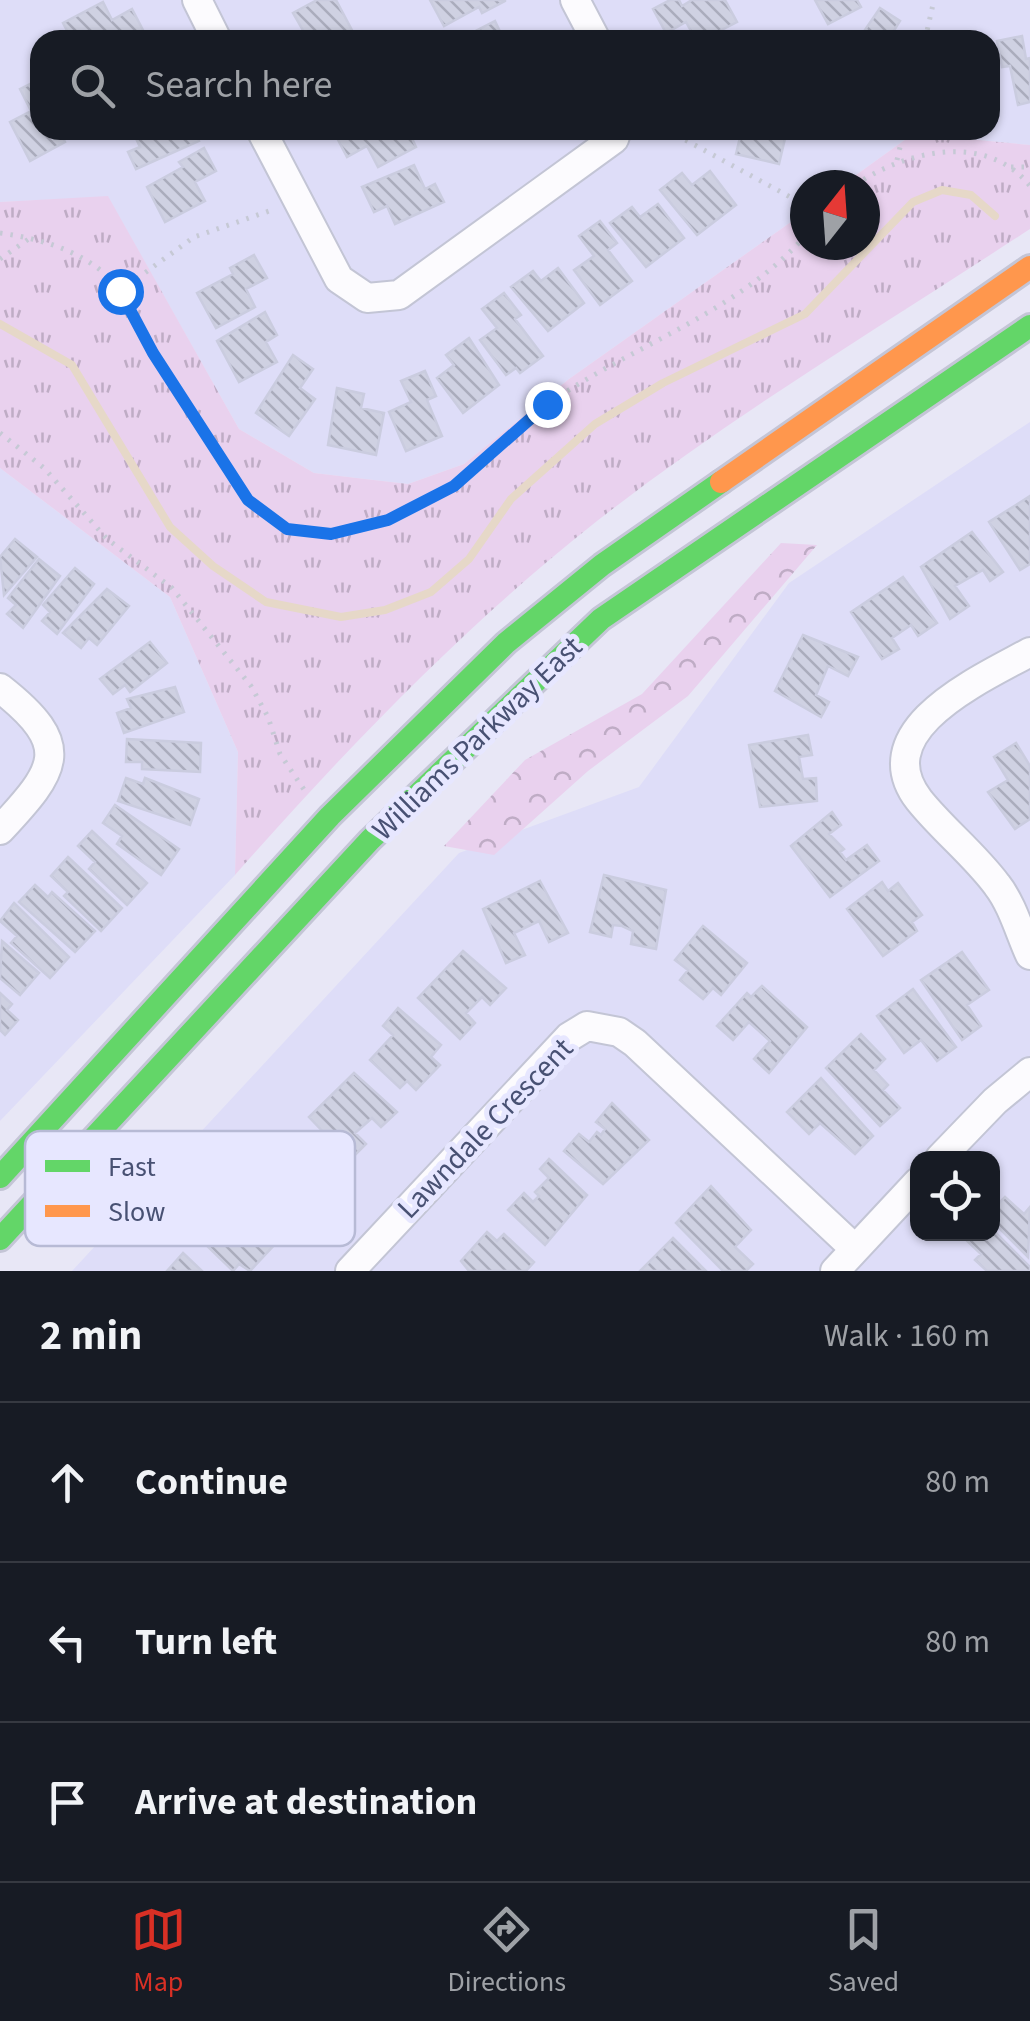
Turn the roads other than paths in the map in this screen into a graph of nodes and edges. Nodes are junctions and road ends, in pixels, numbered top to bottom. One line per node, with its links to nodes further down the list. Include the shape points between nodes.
1 (197, 0): 3 (street)
2 (575, 0): 4 (street)
3 (212, 30)
4 (591, 30)
5 (266, 140): 6 (street, via 338,279 366,298 400,295)
6 (613, 140)
7 (1030, 267): 14 (main road, Williams Parkway East, via 602,564 506,643 330,816)
8 (1030, 326): 15 (main road, Williams Parkway East, via 601,619 370,840)
9 (1030, 652): 12 (street, via 923,718 906,745 906,774 918,798 1000,888)
10 (0, 688): 11 (street, via 31,712 48,738 50,764 43,784)
11 (0, 830)
12 (1030, 955)
13 (1030, 1072): 17 (street)
14 (42, 1131)
15 (100, 1131)
16 (25, 1150): 18 (main road, Williams Parkway East)
17 (947, 1151)
18 (0, 1177)
19 (910, 1191): 22 (street)
20 (25, 1212): 21 (main road, Williams Parkway East)
21 (0, 1239)
22 (855, 1249): 23 (street, Lawndale Crescent, via 636,1043 587,1026 569,1036); 24 (street)
23 (350, 1271)
24 (835, 1271)

